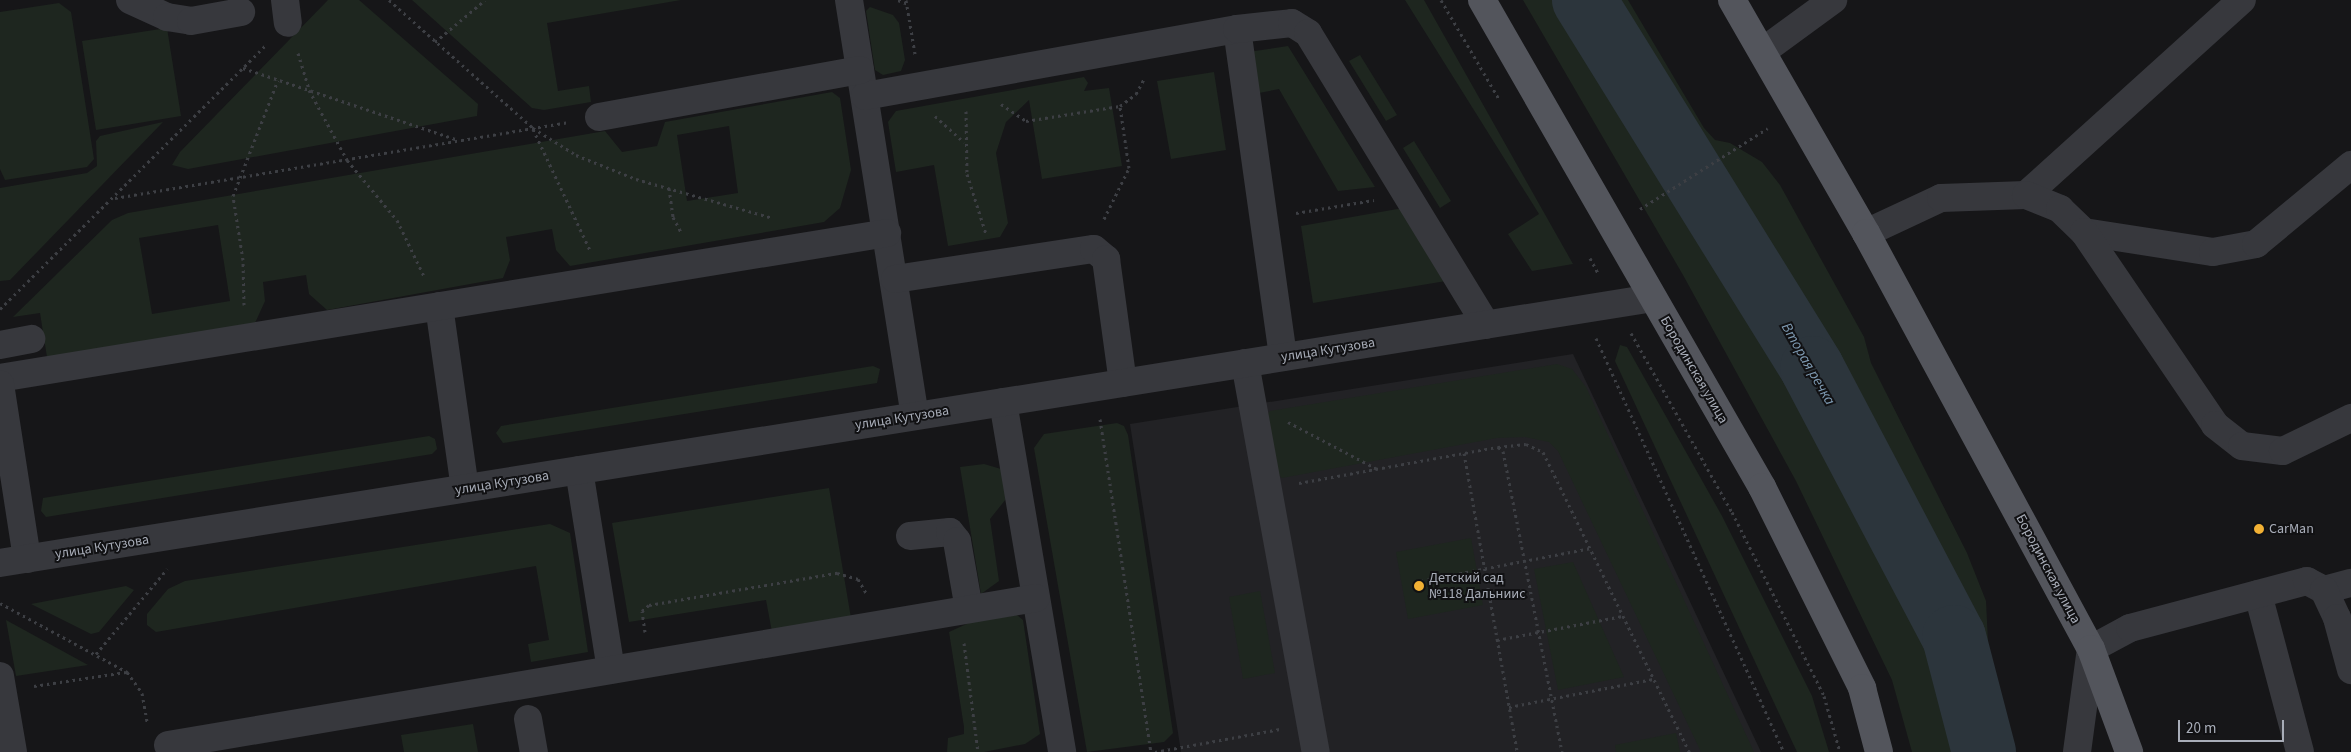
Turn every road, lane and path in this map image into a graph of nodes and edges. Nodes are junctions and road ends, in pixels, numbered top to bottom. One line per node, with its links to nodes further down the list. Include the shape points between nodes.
1 (130, 0): 12 (street, via 167,17 191,21)
2 (484, 0): 15 (path)
3 (849, 0): 21 (street)
4 (898, 0): 10 (path)
5 (1441, 0): 23 (path)
6 (1482, 0): 36 (main road, Бородинская улица)
7 (1732, 0): 16 (main road, Бородинская улица)
8 (1833, 0): 16 (street)
9 (2242, 0): 33 (street)
10 (906, 2): 17 (path)
11 (287, 11): 18 (path); 22 (path)
12 (241, 12)
13 (1237, 29): 14 (street); 32 (street, via 1292,23 1308,33); 35 (street)
14 (1166, 41): 19 (street); 24 (path, via 1136,94)
15 (435, 42)
16 (1763, 51): 39 (main road, Бородинская улица)
17 (916, 64)
18 (243, 68): 20 (path); 34 (path)
19 (975, 76): 21 (street); 24 (path, via 1008,112 1026,121); 42 (path, via 964,118 967,174)
20 (278, 80): 22 (path); 30 (path)
21 (862, 83): 25 (street); 38 (street)
22 (309, 90): 27 (path); 28 (path)
23 (1500, 101)
24 (1120, 106): 40 (path, via 1129,168 1100,228)
25 (599, 117)
26 (1768, 128): 36 (path)
27 (460, 141): 28 (path); 44 (path, via 533,128)
28 (347, 160): 30 (path); 48 (path, via 397,220)
29 (2351, 164): 37 (street, via 2256,244 2212,252)
30 (236, 178): 34 (path); 52 (path, via 233,196 243,260)
31 (669, 188): 43 (path, via 672,217 680,233 696,243)
32 (1409, 194): 35 (path); 51 (street)
33 (2026, 195): 37 (street, via 2060,209); 39 (street, via 1941,198)
34 (115, 198): 49 (path)
35 (1265, 219): 55 (street)
36 (1614, 225): 46 (main road, Бородинская улица)
37 (2084, 232): 64 (street, via 2216,425 2242,446 2283,451)
38 (887, 233): 43 (street); 45 (street)
39 (1866, 233): 89 (main road, Бородинская улица)
40 (1094, 249): 42 (street); 58 (street, via 1106,259)
41 (1587, 252): 47 (path)
42 (999, 262): 45 (street)
43 (706, 263): 44 (street)
44 (603, 279): 48 (street)
45 (895, 279): 63 (street)
46 (1652, 298): 47 (street, улица Кутузова); 114 (main road, Бородинская улица, via 1762,487 1862,688)
47 (1614, 304): 50 (street, улица Кутузова); 113 (path, via 1732,512 1824,696)
48 (438, 306): 52 (street); 69 (street)
49 (0, 309)
50 (1580, 310): 51 (street, улица Кутузова); 112 (path)
51 (1486, 324): 55 (street, улица Кутузова)
52 (244, 338): 57 (street)
53 (31, 339): 54 (street)
54 (0, 345)
55 (1283, 357): 56 (street, улица Кутузова)
56 (1245, 363): 58 (street, улица Кутузова); 62 (street)
57 (0, 378)
58 (1123, 383): 60 (street, улица Кутузова)
59 (0, 384): 73 (street)
60 (1093, 388): 61 (street, улица Кутузова); 106 (path)
61 (1003, 402): 63 (street, улица Кутузова); 82 (street)
62 (1254, 405): 67 (path); 70 (street)
63 (915, 416): 68 (street, улица Кутузова)
64 (2351, 418)
65 (1498, 447): 66 (path); 72 (path, via 1526,444 1543,452); 74 (path, via 1505,457)
66 (1464, 453): 67 (path); 77 (path)
67 (1377, 469): 70 (path)
68 (579, 470): 69 (street, улица Кутузова); 92 (street)
69 (465, 488): 73 (street, улица Кутузова)
70 (1269, 488): 100 (street)
71 (910, 536): 84 (street, via 950,532 957,542)
72 (1590, 548): 74 (path); 85 (path)
73 (26, 559): 75 (street, улица Кутузова)
74 (1525, 561): 77 (path); 87 (path)
75 (0, 563)
76 (169, 566): 90 (path)
77 (1485, 569): 78 (path); 88 (path)
78 (1421, 581)
79 (2351, 583): 80 (street)
80 (2324, 590): 81 (street, via 2307,582); 93 (street, via 2337,618)
81 (2258, 594): 89 (street, via 2130,628); 117 (street)
82 (1036, 598): 84 (street); 105 (street)
83 (0, 603): 90 (path)
84 (964, 609): 86 (street); 104 (path)
85 (1622, 616): 87 (path); 95 (path)
86 (873, 625): 91 (street); 91 (path, via 869,598 858,579 828,575 648,605 642,612)
87 (1539, 632): 88 (path); 97 (path)
88 (1497, 640): 98 (path)
89 (2091, 649): 115 (street); 116 (main road, Бородинская улица)
90 (96, 655): 94 (path)
91 (649, 663): 92 (street)
92 (612, 669): 101 (street)
93 (2351, 670)
94 (127, 672): 96 (path); 101 (path, via 142,693)
95 (1654, 679): 97 (path); 111 (path)
96 (1, 683): 102 (street)
97 (1552, 698): 98 (path); 110 (path)
98 (1509, 706): 109 (path)
99 (528, 719): 103 (street)
100 (1311, 724): 107 (path); 108 (street)
101 (158, 737)
102 (13, 752)
103 (534, 752)
104 (978, 752)
105 (1062, 752)
106 (1151, 752)
107 (1155, 752)
108 (1316, 752)
109 (1517, 752)
110 (1562, 752)
111 (1689, 752)
112 (1784, 752)
113 (1840, 752)
114 (1879, 752)
115 (2077, 752)
116 (2129, 752)
117 (2300, 752)

